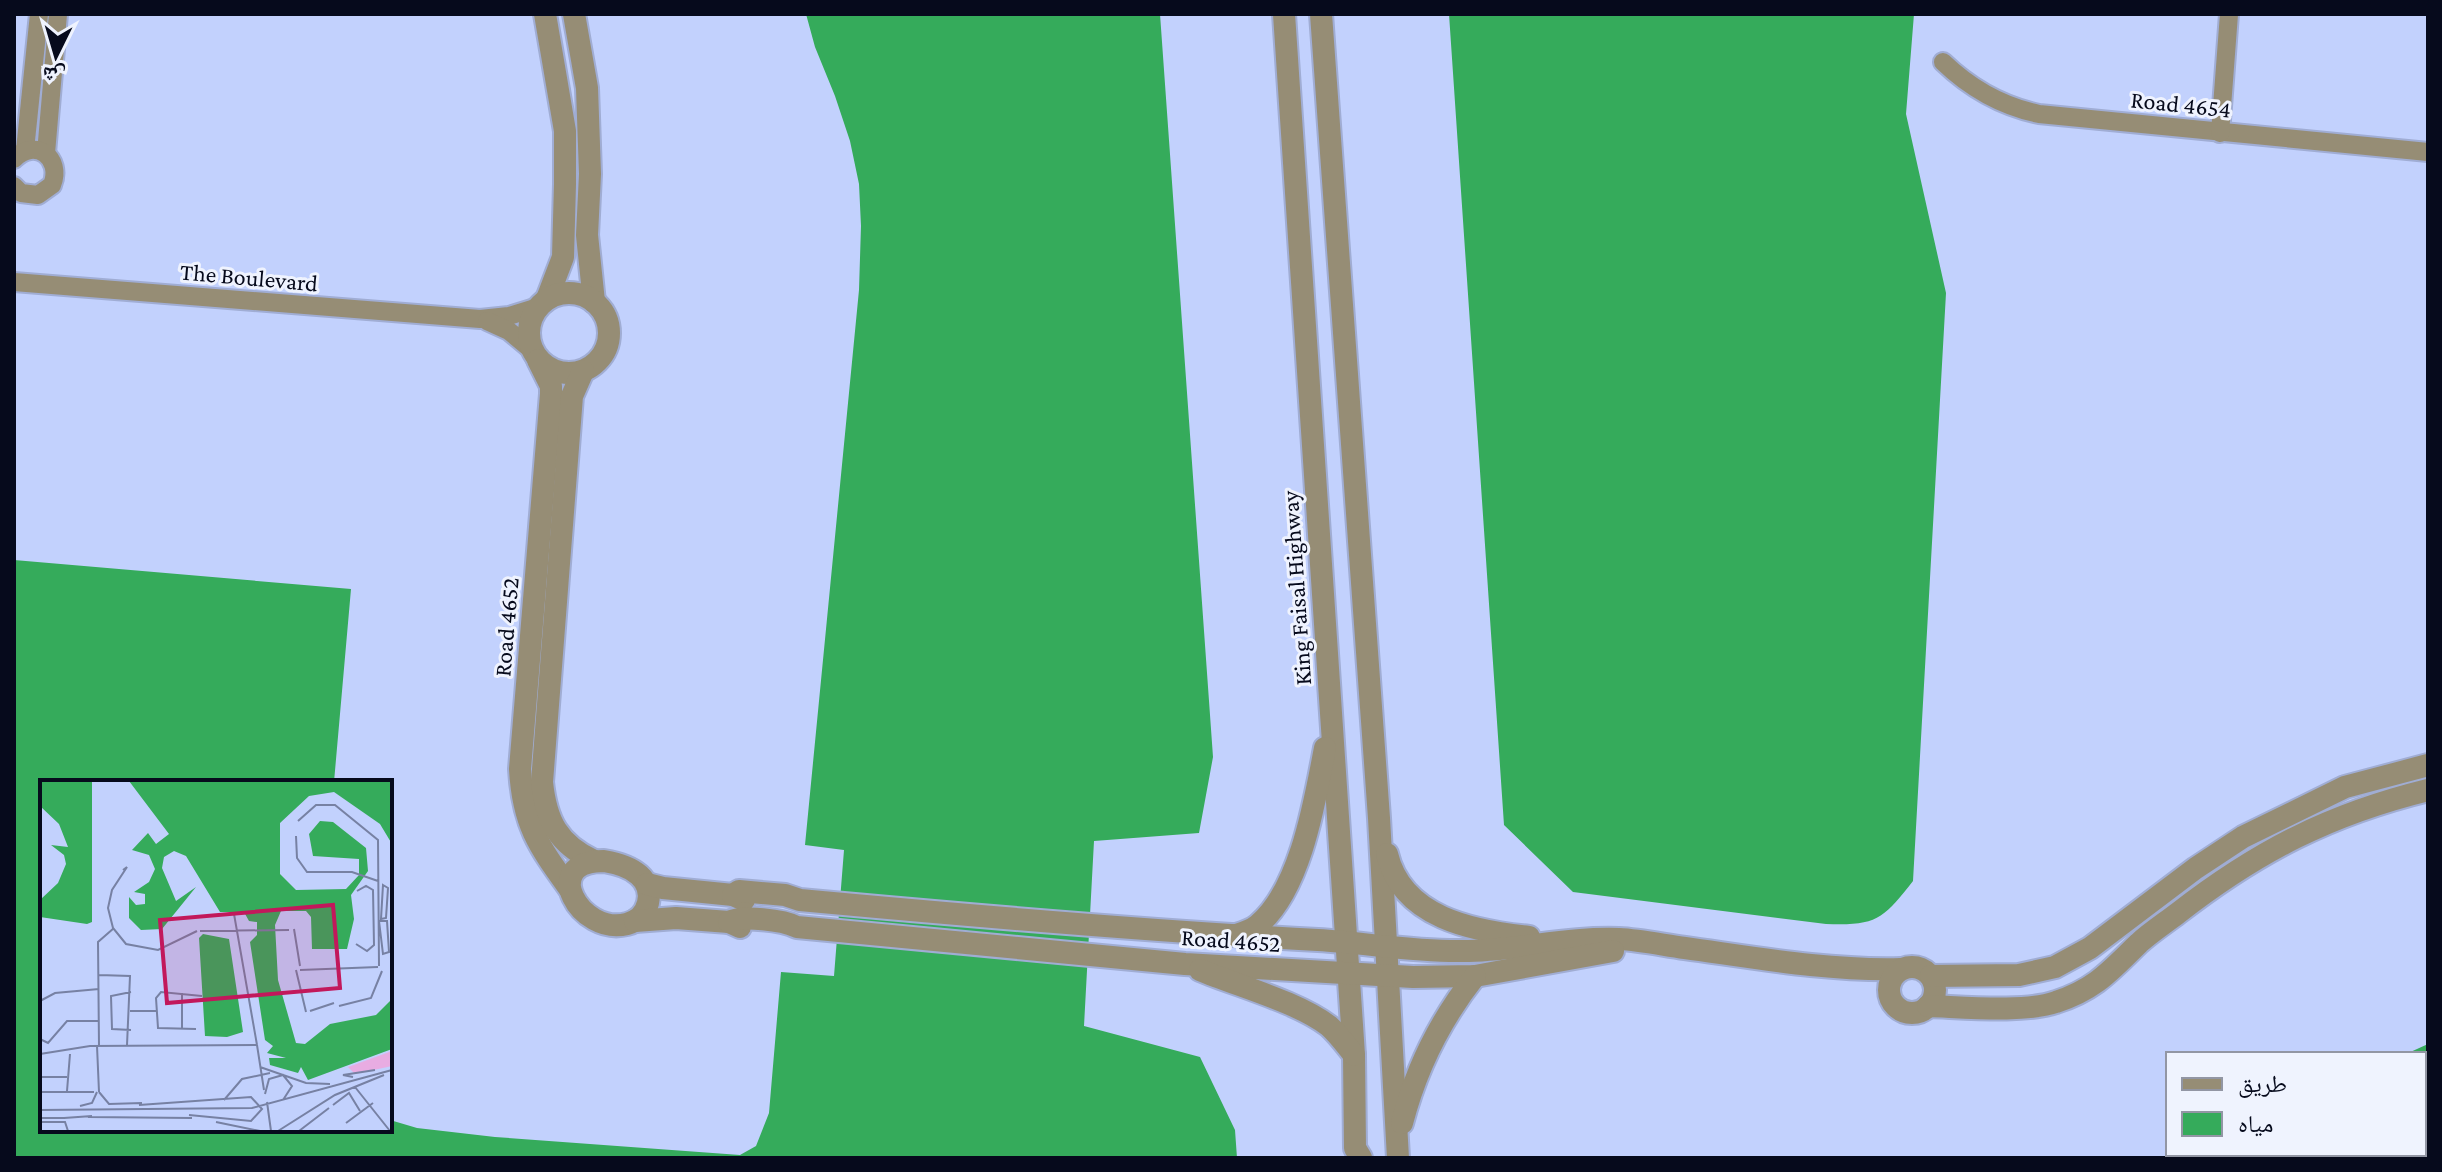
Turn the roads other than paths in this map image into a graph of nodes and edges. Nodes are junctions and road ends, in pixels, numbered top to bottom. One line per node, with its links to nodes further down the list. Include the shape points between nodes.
1 (39, 14): 12 (street)
2 (58, 14): 11 (street)
3 (545, 14): 16 (street, via 565,131 565,171 563,257)
4 (574, 14): 15 (street, via 590,130 587,235)
5 (1284, 14): 20 (street, King Faisal Highway)
6 (1321, 14): 23 (street)
7 (2229, 14): 9 (street)
8 (1943, 62): 9 (street, Road 4654, via 1973,88 2023,110)
9 (2220, 133): 10 (street, Road 4654)
10 (2428, 152)
11 (46, 153): 12 (street); 13 (street, via 56,168 52,185 30,195)
12 (19, 155)
13 (14, 186)
14 (14, 282): 17 (street, The Boulevard)
15 (594, 302): 16 (street, via 563,294); 19 (street, via 605,315 607,348)
16 (542, 303): 17 (street, The Boulevard, via 509,316); 18 (street, via 528,330)
17 (480, 319): 18 (street, The Boulevard, via 509,331)
18 (535, 355): 19 (street, via 551,369); 26 (street, Road 4652, via 551,394 521,796 538,844)
19 (583, 371): 24 (street, Road 4652, via 572,396 542,782 548,816 561,837)
20 (1331, 717): 28 (street, via 1311,821 1296,863 1269,913 1257,927); 30 (street, King Faisal Highway)
21 (2428, 765): 39 (street, via 2345,787 2243,837 2090,948 2055,967 2019,975)
22 (2428, 790): 41 (street, via 2356,810 2251,860 2141,942 2114,969 2053,1004)
23 (1379, 818): 29 (street, via 1391,869 1404,890 1434,914 1469,928); 32 (street)
24 (594, 861): 25 (street, via 622,865); 26 (street, via 576,868)
25 (647, 884): 27 (street, via 649,900); 28 (street, Road 4652)
26 (569, 888): 27 (street, via 581,910 599,921)
27 (635, 921): 33 (street, Road 4652, via 667,917 781,922)
28 (1235, 936): 30 (street, Road 4652)
29 (1562, 941): 31 (street, Road 4652, via 1619,939); 32 (street, Road 4652, via 1463,951)
30 (1346, 942): 32 (street, Road 4652); 36 (street, King Faisal Highway)
31 (1662, 945): 35 (street, Road 4652); 38 (street, Road 4652)
32 (1386, 946): 37 (street)
33 (1185, 964): 36 (street, Road 4652); 42 (street, via 1309,1015 1327,1025)
34 (1901, 969): 35 (street); 39 (street, via 1921,968); 40 (street)
35 (1849, 970): 40 (street)
36 (1348, 972): 37 (street, Road 4652); 42 (street, King Faisal Highway)
37 (1387, 974): 38 (street, Road 4652); 43 (street)
38 (1475, 976): 43 (street, via 1425,1057)
39 (1931, 976): 41 (street, via 1935,995)
40 (1889, 991): 41 (street, via 1904,1011 1917,1013)
41 (1928, 1006)
42 (1354, 1055): 44 (street, King Faisal Highway, via 1355,1148)
43 (1397, 1151)
44 (1361, 1158)

